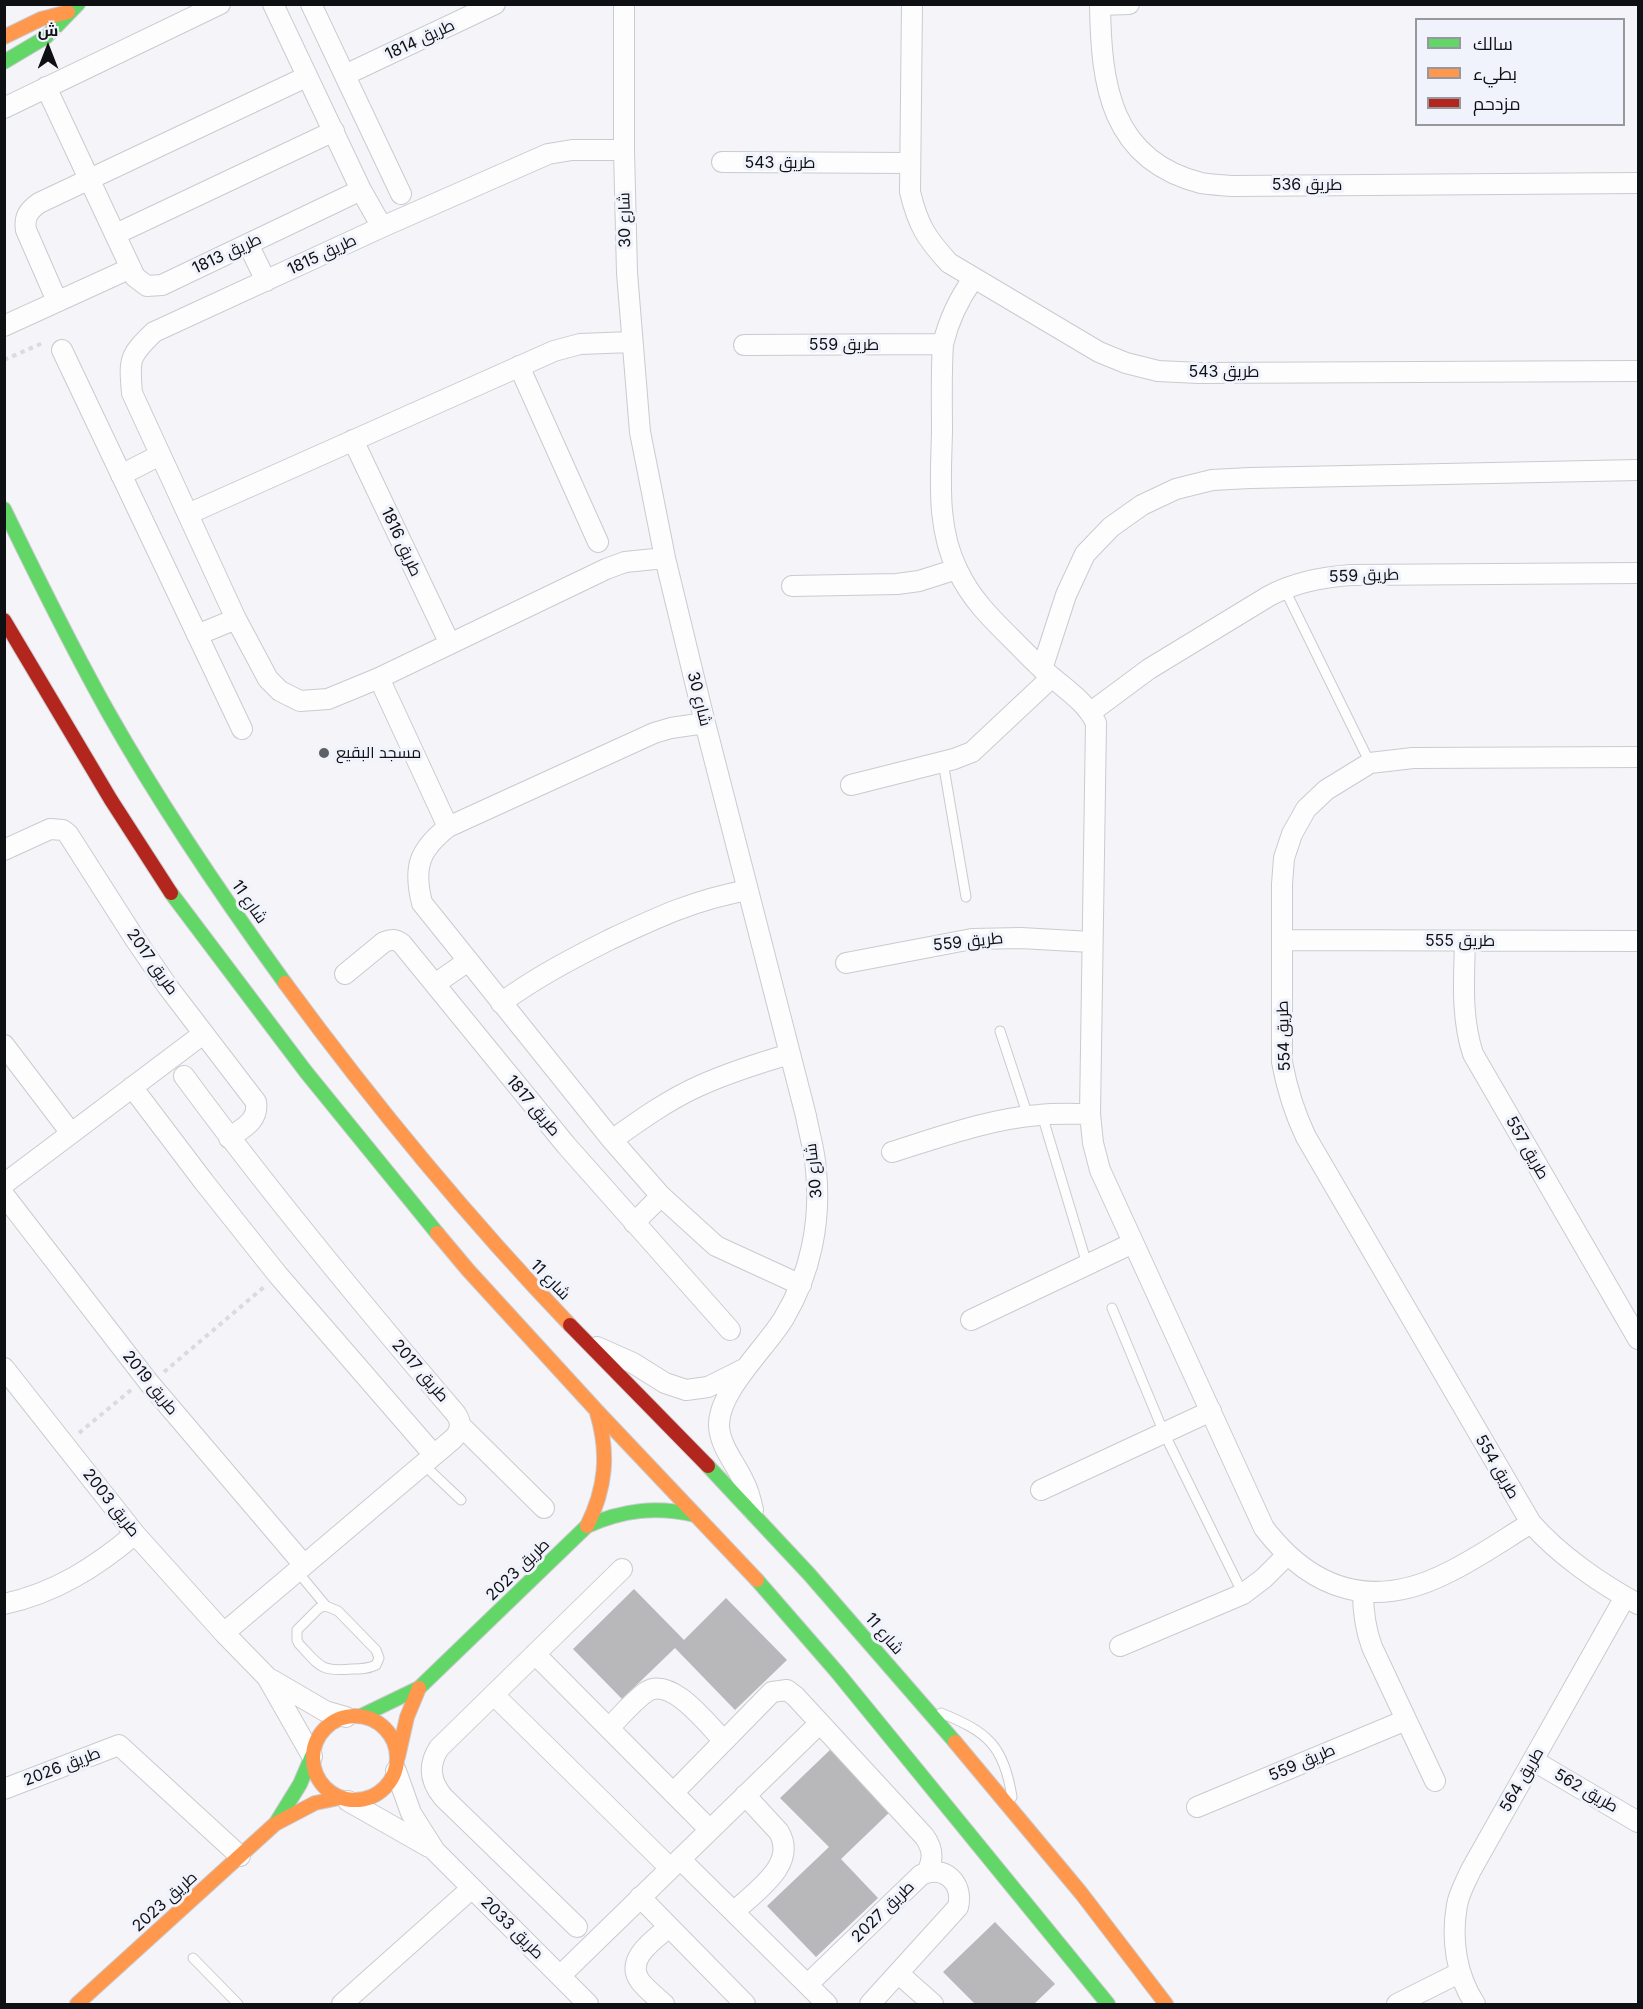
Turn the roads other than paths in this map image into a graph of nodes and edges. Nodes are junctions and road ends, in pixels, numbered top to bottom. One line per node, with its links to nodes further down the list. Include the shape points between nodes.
1 (220, 4): 16 (street)
2 (273, 4): 12 (street)
3 (311, 4): 10 (street)
4 (495, 4): 14 (street, طريق 1814)
5 (624, 4): 19 (street, شارع 30)
6 (912, 4): 21 (street, طريق 543)
7 (1129, 4): 8 (street)
8 (1100, 5): 23 (street, طريق 536, via 1104,77 1112,107 1127,134 1148,156 1173,173 1203,183)
9 (73, 8): 11 (street); 13 (street, via 50,34)
10 (323, 29): 12 (street); 14 (street)
11 (4, 37)
12 (292, 44): 15 (street)
13 (4, 62)
14 (345, 75): 25 (street)
15 (306, 77): 18 (street); 22 (street)
16 (46, 87): 17 (street); 22 (street, طريق 1813)
17 (4, 108)
18 (334, 131): 24 (street); 27 (street)
19 (624, 150): 26 (street, طريق 1815, via 548,154); 34 (street, شارع 30)
20 (722, 162): 21 (street, طريق 543)
21 (910, 163): 30 (street, طريق 543, via 910,192 917,219 930,243 949,263)
22 (90, 180): 27 (street, طريق 1813); 32 (street, via 29,210 25,219 26,230)
23 (1638, 183)
24 (362, 190): 26 (street); 28 (street, طريق 1813)
25 (401, 194)
26 (382, 227): 31 (street, طريق 1815)
27 (116, 234): 29 (street, طريق 1813)
28 (248, 244): 29 (street, طريق 1813, via 162,285 140,282); 31 (street)
29 (130, 268): 32 (street)
30 (973, 279): 35 (street, via 952,313); 39 (street, طريق 543, via 1099,352 1158,371)
31 (266, 281): 41 (street, طريق 1815, via 154,332 135,351 130,369 132,393)
32 (57, 301): 33 (street)
33 (4, 326)
34 (632, 342): 38 (street, via 567,346); 47 (street, شارع 30, via 640,432)
35 (944, 344): 36 (street, طريق 559); 48 (street, via 942,512)
36 (744, 345)
37 (62, 350): 43 (street)
38 (519, 366): 40 (street); 46 (street)
39 (1638, 371)
40 (353, 440): 45 (street); 55 (street, طريق 1816)
41 (160, 455): 43 (street); 45 (street, طريق 1815)
42 (1638, 470): 56 (street, via 1250,478 1212,480 1176,489 1111,527 1085,554 1066,595)
43 (121, 474): 54 (street)
44 (4, 509): 101 (street, شارع 11, via 92,683 148,779 273,966 416,1154 496,1248)
45 (188, 514): 52 (street, طريق 1815)
46 (598, 542)
47 (665, 558): 55 (street, طريق 1815, via 625,562 606,569); 59 (street, شارع 30)
48 (957, 570): 50 (street, via 897,584); 56 (street, via 981,609)
49 (1638, 573): 51 (street, طريق 559, via 1351,575 1323,577)
50 (792, 586)
51 (1284, 588): 58 (street, طريق 559, via 1149,669); 63 (lane)
52 (236, 619): 54 (street); 57 (street, طريق 1815, via 268,679 280,691 300,701 328,699)
53 (4, 620): 104 (street, via 171,894 306,1072 468,1270)
54 (197, 635): 60 (street)
55 (450, 644): 57 (street, طريق 1815)
56 (1047, 673): 58 (street); 62 (street, via 972,752)
57 (379, 678): 65 (street)
58 (1091, 712): 72 (street, via 1096,723)
59 (705, 723): 65 (street, via 654,733); 67 (street, شارع 30)
60 (242, 729)
61 (1638, 757): 63 (street, طريق 554, via 1413,758)
62 (943, 762): 64 (street); 68 (lane)
63 (1370, 764): 69 (street, طريق 554, via 1326,790 1306,809 1292,834 1284,858)
64 (851, 785)
65 (448, 827): 73 (street, via 430,841 419,860 416,882 422,903)
66 (4, 850): 79 (street, طريق 2017, via 50,829 68,834)
67 (748, 890): 77 (street, via 688,904 660,916 568,961); 81 (street, شارع 30)
68 (966, 897)
69 (1282, 940): 70 (street, طريق 555); 114 (street, طريق 554, via 1282,1062 1294,1114)
70 (1465, 941): 71 (street, طريق 555); 100 (street, طريق 557, via 1464,1015 1473,1054)
71 (1638, 941)
72 (1091, 942): 74 (street, طريق 559, via 972,939); 84 (street)
73 (468, 961): 76 (street); 77 (street)
74 (846, 963)
75 (345, 974): 76 (street, طريق 1817, via 390,939 402,944)
76 (435, 984): 93 (street, طريق 1817)
77 (501, 1003): 88 (street)
78 (1000, 1031): 85 (lane)
79 (202, 1034): 83 (street); 87 (street, طريق 2017, via 256,1102 253,1121)
80 (4, 1044): 86 (street)
81 (790, 1054): 88 (street, via 697,1087); 96 (street, شارع 30, via 816,1168 818,1208)
82 (184, 1076): 87 (street, طريق 2017)
83 (132, 1087): 86 (street); 108 (street)
84 (1090, 1114): 85 (street); 94 (street, via 1100,1170)
85 (1035, 1115): 89 (street, via 981,1125); 95 (lane)
86 (71, 1133): 90 (street)
87 (229, 1138): 106 (street, طريق 2017, via 341,1279 456,1414)
88 (612, 1140): 92 (street)
89 (892, 1152)
90 (4, 1184)
91 (4, 1195): 118 (street, طريق 2019)
92 (662, 1196): 93 (street); 96 (street, via 716,1246)
93 (634, 1223): 99 (street, طريق 1817)
94 (1132, 1243): 95 (street); 105 (street)
95 (1088, 1264): 98 (street)
96 (801, 1285): 102 (street, شارع 30, via 784,1319)
97 (1112, 1308): 107 (lane)
98 (971, 1320)
99 (730, 1330)
100 (1638, 1339)
101 (591, 1345): 102 (street, شارع 30, via 686,1390 708,1387); 113 (street, شارع 11)
102 (747, 1367): 113 (street, شارع 30, via 724,1403 719,1425)
103 (4, 1368): 116 (street, طريق 2003)
104 (597, 1411): 112 (street); 115 (street, طريق 2023, via 606,1465 600,1498)
105 (1211, 1411): 107 (street); 117 (street, via 1264,1528)
106 (457, 1432): 108 (street); 111 (street, طريق 2017)
107 (1164, 1433): 109 (street); 121 (lane)
108 (429, 1460): 110 (lane); 118 (street)
109 (1041, 1490)
110 (461, 1500)
111 (544, 1508)
112 (695, 1515): 115 (street, طريق 2023, via 640,1509); 173 (street, via 837,1671)
113 (755, 1515): 131 (street, شارع 11)
114 (1530, 1523): 120 (street, via 1448,1573 1393,1591); 122 (street, طريق 554, via 1562,1553)
115 (587, 1526): 129 (street, طريق 2023)
116 (135, 1534): 123 (street, via 77,1576 30,1599); 125 (street, طريق 2003)
117 (1287, 1555): 120 (street, via 1329,1583); 121 (street)
118 (300, 1568): 124 (lane); 125 (street)
119 (622, 1569): 127 (street)
120 (1363, 1592): 133 (street, via 1363,1611 1372,1647)
121 (1242, 1594): 126 (street)
122 (1632, 1600): 138 (street, طريق 564)
123 (4, 1604)
124 (326, 1606): 124 (lane, via 297,1630 299,1644 328,1670 375,1665 379,1658 376,1650 338,1611)
125 (224, 1633): 128 (street, طريق 2003)
126 (1120, 1646)
127 (535, 1654): 130 (street); 135 (street)
128 (267, 1677): 132 (street, via 315,1705); 137 (street)
129 (419, 1688): 132 (street, طريق 2023); 139 (street, طريق 2023, via 407,1717)
130 (494, 1695): 152 (street); 157 (street, via 440,1748 432,1764 433,1782 443,1797)
131 (925, 1707): 146 (street, شارع 11); 146 (lane, via 972,1726 986,1736 1005,1766)
132 (353, 1716): 137 (street, via 335,1720 326,1727 318,1736); 139 (street, via 375,1720 387,1730 394,1742)
133 (1406, 1719): 140 (street); 145 (street, طريق 559)
134 (820, 1723): 136 (street, via 791,1692 777,1690); 143 (street); 153 (street, via 928,1843 932,1858)
135 (609, 1728): 136 (street, via 646,1692 659,1688 677,1694); 142 (street)
136 (724, 1741): 142 (street)
137 (312, 1756): 144 (street, via 318,1781); 148 (street, طريق 2023)
138 (1533, 1761): 147 (street, طريق 562); 160 (street, طريق 564, via 1471,1870 1457,1903 1454,1938)
139 (397, 1764): 144 (street, via 389,1784 378,1794 365,1800); 150 (street, طريق 2033, via 411,1813)
140 (1435, 1781)
141 (4, 1789): 151 (street, طريق 2026, via 119,1745)
142 (673, 1793): 149 (street)
143 (745, 1795): 149 (street); 156 (street, via 779,1832 783,1855 777,1870)
144 (343, 1799): 148 (street, طريق 2023, via 315,1803); 150 (street, طريق 2033)
145 (1197, 1807)
146 (1015, 1814): 174 (street, شارع 11)
147 (1638, 1822)
148 (275, 1824): 151 (street, طريق 2023)
149 (710, 1830): 152 (street)
150 (435, 1851): 154 (street, طريق 2033)
151 (240, 1856): 164 (street, طريق 2023)
152 (675, 1863): 155 (street); 156 (street)
153 (927, 1872): 161 (street, طريق 2027, via 941,1872 953,1880 960,1893 958,1907); 163 (street, طريق 2027)
154 (472, 1888): 162 (street, طريق 2033); 166 (street)
155 (640, 1897): 158 (street); 162 (street)
156 (734, 1912): 163 (street)
157 (577, 1927)
158 (669, 1927): 168 (street, via 640,1954 636,1967 639,1980); 169 (street)
159 (193, 1958): 165 (lane)
160 (1459, 1973): 175 (street); 176 (street, طريق 564)
161 (899, 1974): 171 (street, طريق 2027); 172 (street)
162 (560, 1976): 167 (street, طريق 2033)
163 (808, 1984): 170 (street)
164 (77, 2004)
165 (238, 2004)
166 (342, 2004)
167 (588, 2004)
168 (664, 2004)
169 (745, 2004)
170 (827, 2004)
171 (870, 2004)
172 (933, 2004)
173 (1108, 2004)
174 (1166, 2004)
175 (1397, 2004)
176 (1475, 2004)

